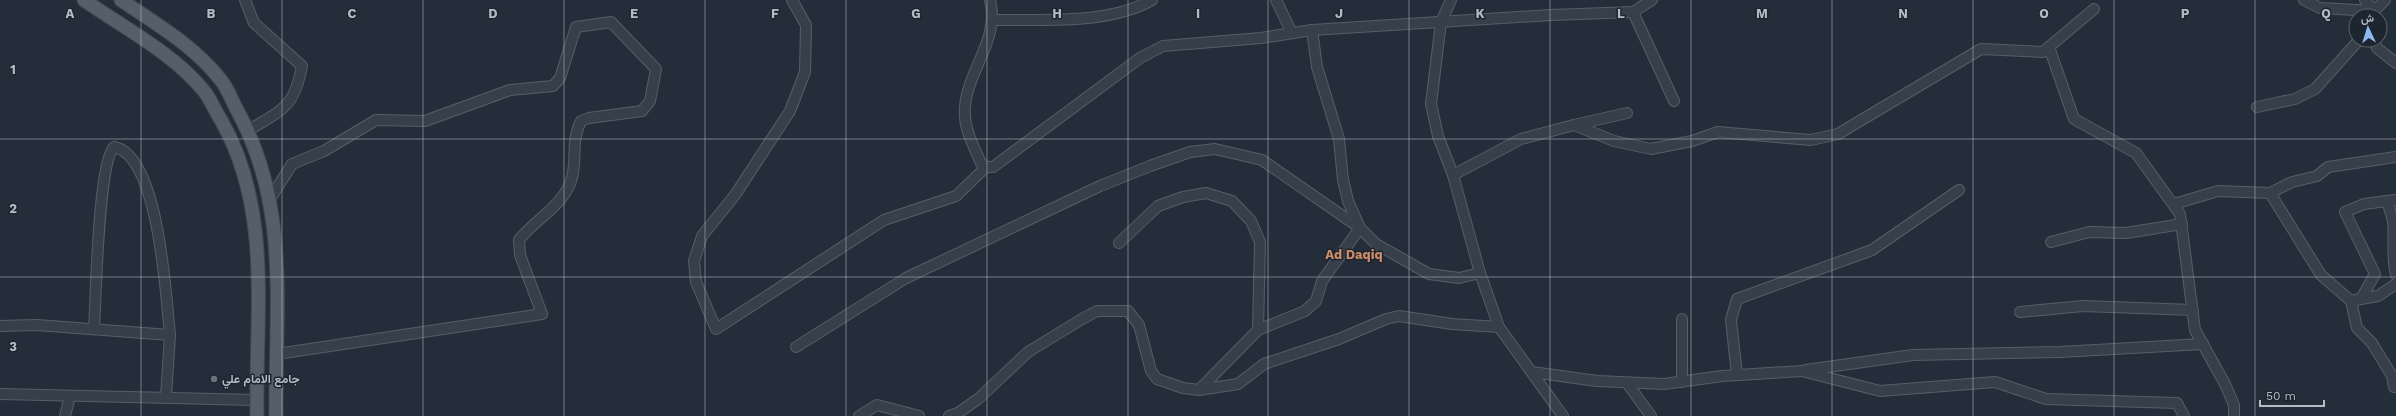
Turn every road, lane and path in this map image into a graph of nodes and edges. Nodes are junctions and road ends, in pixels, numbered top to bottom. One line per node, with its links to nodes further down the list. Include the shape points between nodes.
1 (84, 0): 66 (main road, via 171,60 204,92 230,136 243,170 254,211 259,260)
2 (121, 0): 28 (main road, via 185,44 220,79)
3 (245, 0): 28 (street, via 254,23 302,66 298,87 286,107)
4 (792, 0): 30 (street, via 806,25 805,72 790,111 735,195 702,236 694,261 696,282 716,329 884,220 956,196)
5 (990, 0): 16 (street)
6 (1152, 0): 16 (street, via 1129,12 1060,19)
7 (1276, 0): 19 (street)
8 (1451, 0): 17 (street)
9 (1652, 0): 15 (street)
10 (2304, 0): 14 (street, via 2320,8)
11 (2384, 0): 12 (street)
12 (2377, 8)
13 (2094, 9): 20 (street)
14 (2348, 11)
15 (1633, 12): 17 (street); 24 (street)
16 (993, 20): 30 (street, via 965,106 966,129 981,163)
17 (1441, 22): 18 (street); 31 (street, via 1430,104 1438,136)
18 (1312, 30): 19 (street); 38 (street, via 1317,67 1339,139 1342,180)
19 (1292, 33): 30 (street, via 1163,46 1152,50 1000,163)
20 (2049, 46): 27 (street, via 2043,52 1981,49 1838,134 1811,140 1718,132 1692,141 1651,149 1614,141); 36 (street, via 2074,119 2136,153)
21 (2352, 48): 25 (street, via 2315,88 2295,100)
22 (2377, 48): 23 (street)
23 (2396, 63)
24 (1674, 101)
25 (2257, 107)
26 (1627, 114): 27 (street)
27 (1574, 125): 31 (street, via 1521,139)
28 (249, 130): 34 (main road)
29 (2396, 157): 33 (street, via 2328,167 2317,176 2292,182)
30 (986, 167)
31 (1453, 175): 41 (street)
32 (1958, 190): 58 (street, via 1872,250 1737,299 1731,320)
33 (2270, 193): 36 (street, via 2218,191); 44 (street, via 2321,275)
34 (270, 199): 55 (main road, via 278,262); 55 (street, via 292,164 324,151 376,120 425,120 510,90 553,86 560,78 576,27 611,22 656,68 650,101 642,111 581,121 574,133 571,180 562,199 528,228 519,240 520,255 542,314)
35 (2391, 200): 42 (street, via 2394,246 2392,258); 44 (street, via 2364,204 2345,212 2375,274)
36 (2174, 204): 37 (street)
37 (2182, 224): 39 (street, via 2126,233 2089,232); 45 (street)
38 (1360, 228): 41 (street, via 1376,244 1429,274 1458,278); 51 (street, via 1322,281 1316,301 1305,311); 54 (street, via 1262,160 1214,149 1190,152 1100,186 906,278)
39 (2052, 242)
40 (1119, 243): 51 (street, via 1158,206 1183,197 1206,193 1232,201 1251,221 1260,242)
41 (1480, 272): 49 (street)
42 (2396, 275)
43 (2396, 284): 44 (street, via 2378,296)
44 (2356, 300): 61 (street, via 2357,328 2372,344 2392,376)
45 (2193, 310): 46 (street, via 2083,306); 53 (street, via 2195,330)
46 (2020, 312)
47 (1682, 319): 59 (street)
48 (0, 326): 50 (street, via 37,325)
49 (1499, 327): 57 (street); 62 (street, via 1452,324 1399,316 1264,364 1238,384)
50 (94, 329): 52 (street); 52 (street, via 102,200 107,163 114,147 121,148 133,158 147,187 161,252)
51 (1258, 330): 62 (street)
52 (170, 335): 65 (street)
53 (2202, 344): 56 (street, via 2060,352 1913,355); 77 (street, via 2225,384 2234,406)
54 (796, 347)
55 (277, 354): 67 (main road)
56 (1802, 371): 58 (street); 76 (street, via 1880,391 1995,382 2046,399 2177,403)
57 (1532, 372): 60 (street); 74 (street)
58 (1737, 375): 59 (street)
59 (1682, 382): 60 (street)
60 (1627, 383): 75 (street)
61 (2394, 387)
62 (1199, 390): 73 (street, via 1183,388 1157,379 1151,370 1140,324 1128,311 1097,311 1028,352 978,399 958,414)
63 (0, 394): 64 (street)
64 (70, 396): 65 (street); 68 (street)
65 (166, 397): 66 (street)
66 (256, 400): 67 (main road); 69 (main road)
67 (276, 400): 70 (main road)
68 (65, 416)
69 (256, 416)
70 (276, 416)
71 (859, 416): 72 (street, via 877,405)
72 (919, 416)
73 (949, 416)
74 (1563, 416)
75 (1651, 416)
76 (2184, 416)
77 (2234, 416)

